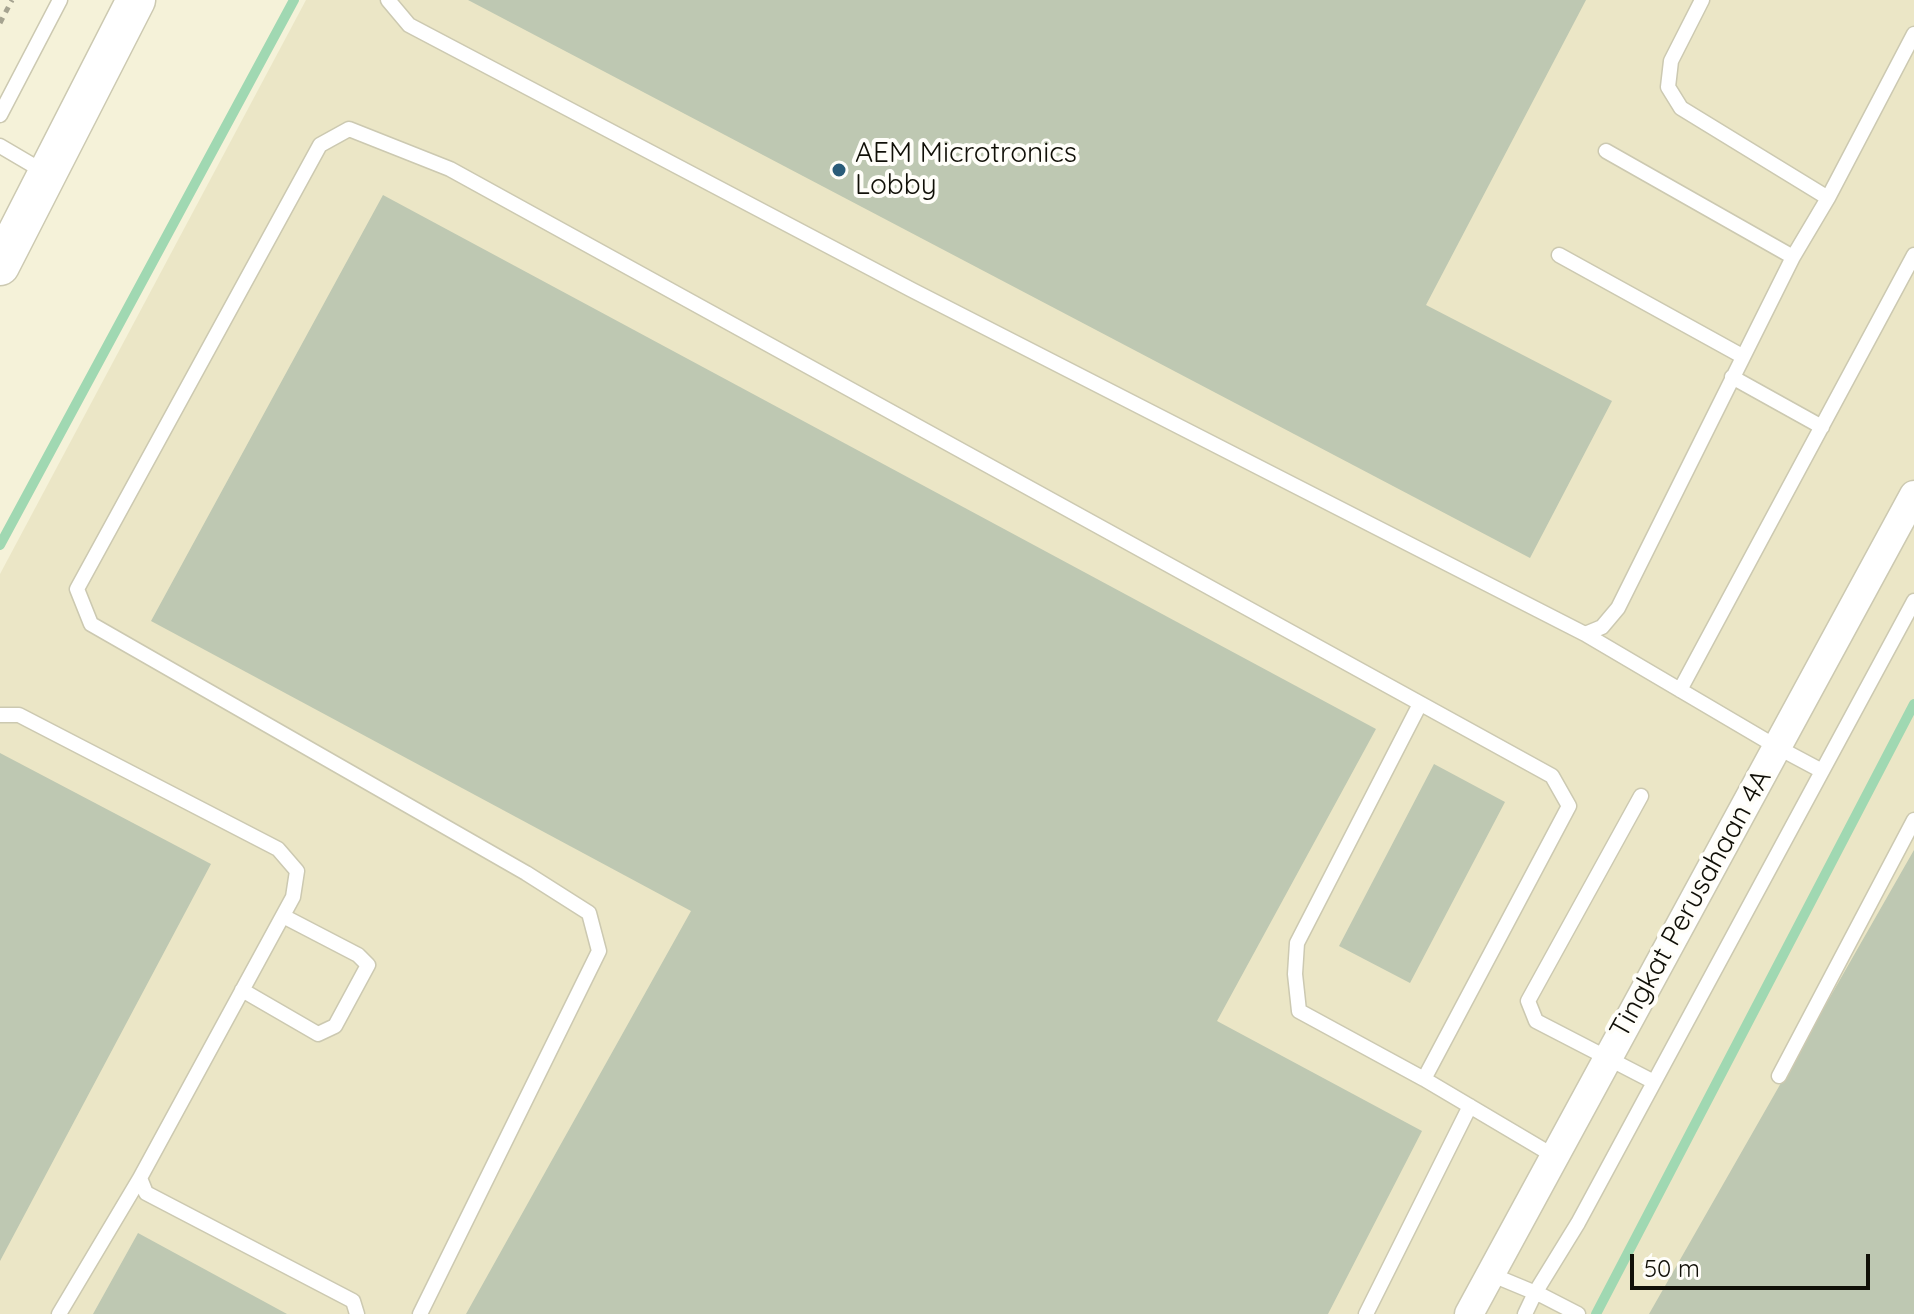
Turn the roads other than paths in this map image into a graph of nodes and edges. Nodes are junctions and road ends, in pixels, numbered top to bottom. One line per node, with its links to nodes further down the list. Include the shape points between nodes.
1 (60, 0): 8 (lane)
2 (136, 0): 11 (street)
3 (388, 0): 22 (lane, via 409,25 912,290)
4 (1702, 0): 12 (lane, via 1671,61 1668,87 1681,108)
5 (1914, 34): 6 (lane)
6 (1898, 64): 7 (lane); 12 (lane)
7 (1914, 72)
8 (0, 115)
9 (0, 146): 11 (lane)
10 (1606, 151): 15 (lane)
11 (47, 174): 16 (street)
12 (1828, 198): 15 (lane)
13 (1559, 255): 17 (lane)
14 (1914, 255): 19 (lane)
15 (1793, 257): 17 (lane)
16 (0, 266)
17 (1742, 356): 18 (lane)
18 (1732, 377): 19 (lane); 22 (lane, via 1618,608 1602,627)
19 (1822, 427): 23 (lane)
20 (1911, 508): 26 (street, Tingkat Perusahaan 4A)
21 (1914, 601): 27 (lane)
22 (1585, 634): 23 (lane)
23 (1680, 690): 26 (lane)
24 (1420, 704): 34 (lane, via 1297,943 1295,974 1299,1011); 34 (lane, via 1552,776 1569,806); 43 (lane, via 450,169 349,129 320,145 77,589 91,624 589,913 599,951)
25 (0, 715): 30 (lane, via 19,715 278,849 297,871)
26 (1777, 747): 27 (lane); 32 (street, Tingkat Perusahaan 4A)
27 (1822, 771): 35 (lane)
28 (1641, 796): 32 (lane, via 1528,1001 1536,1021)
29 (1914, 820): 33 (lane)
30 (283, 916): 31 (lane); 31 (lane, via 368,965 335,1026 318,1034)
31 (242, 990): 38 (lane)
32 (1608, 1058): 35 (lane); 37 (street, Tingkat Perusahaan 4A)
33 (1779, 1076)
34 (1424, 1079): 36 (lane)
35 (1654, 1082): 40 (lane)
36 (1470, 1106): 37 (lane); 44 (lane)
37 (1554, 1156): 39 (street, Tingkat Perusahaan 4A)
38 (140, 1178): 41 (lane); 42 (lane, via 146,1193 353,1301)
39 (1490, 1274): 40 (lane); 45 (street, Tingkat Perusahaan 4A)
40 (1539, 1295): 46 (lane); 47 (lane)
41 (59, 1314)
42 (357, 1314)
43 (420, 1314)
44 (1366, 1314)
45 (1469, 1314)
46 (1525, 1314)
47 (1578, 1314)

